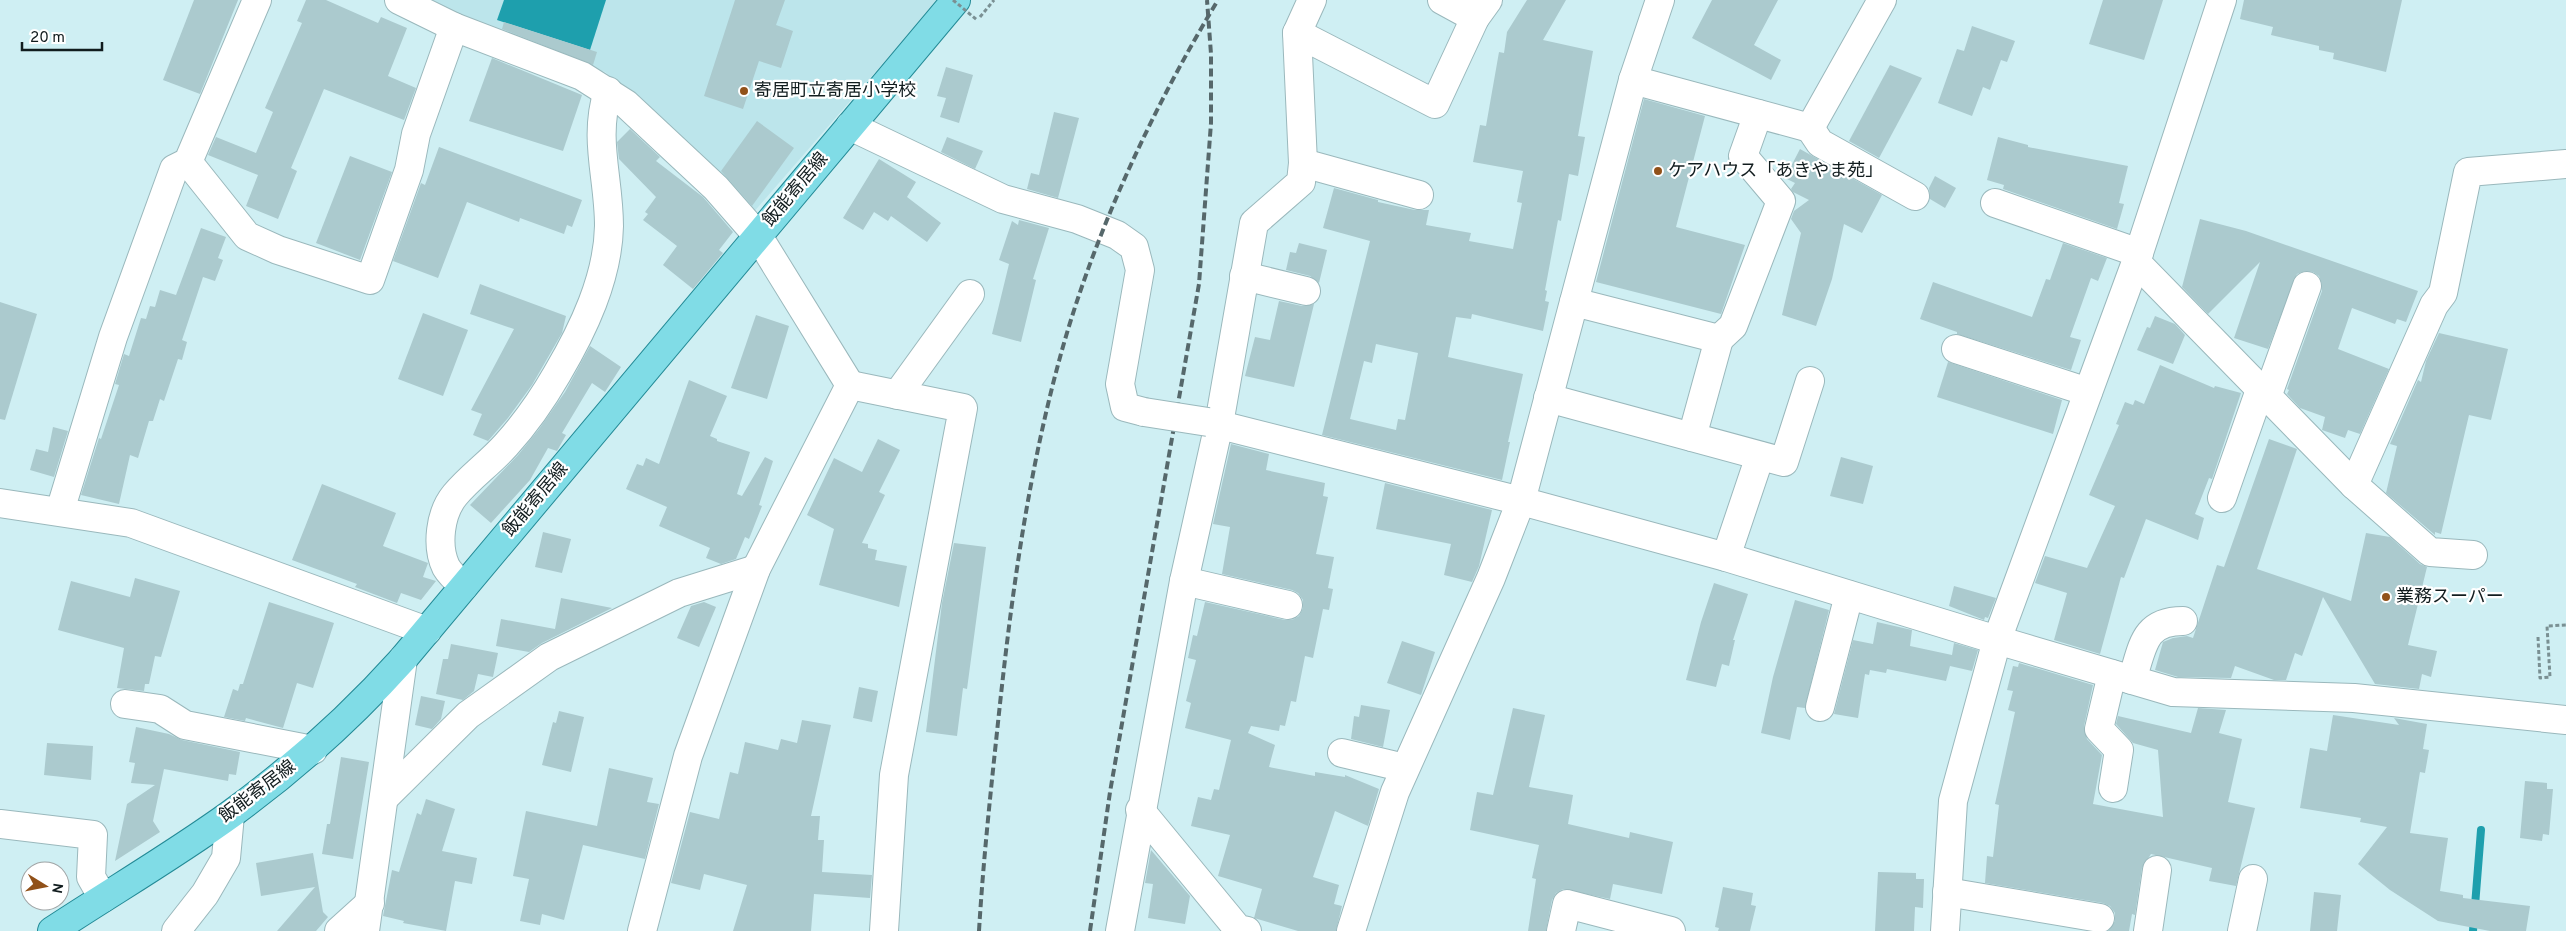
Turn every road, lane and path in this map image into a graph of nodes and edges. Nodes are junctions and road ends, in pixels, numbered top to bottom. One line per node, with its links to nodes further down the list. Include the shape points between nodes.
1 (257, 0): 18 (street)
2 (399, 0): 11 (street)
3 (954, 0): 4 (path, bridge, via 977,20); 16 (main road, 飯能寄居線)
4 (994, 0)
5 (1312, 0): 12 (street)
6 (1442, 0): 10 (street)
7 (1882, 0): 17 (street)
8 (2222, 0): 25 (street)
9 (1656, 1): 13 (street)
10 (1481, 9): 12 (street, via 1435,104)
11 (454, 27): 14 (street, via 582,76); 18 (street, via 370,280 278,250 247,236)
12 (1297, 33): 19 (street)
13 (1633, 80): 15 (street); 30 (street)
14 (608, 90): 24 (street, via 716,188); 51 (street, via 600,132 609,224 605,259 588,316 539,406 506,446 454,496 445,514 440,552 447,569)
15 (1758, 114): 17 (street); 31 (street, via 1743,156 1781,202 1733,326)
16 (850, 126): 24 (main road, 飯能寄居線); 39 (street, bridge, via 1003,199 1077,219 1117,235 1134,247 1140,270 1120,384 1125,407)
17 (1810, 128): 22 (street, via 1820,143)
18 (188, 162): 46 (street, via 174,169 113,338)
19 (1303, 163): 21 (street); 26 (street, via 1301,182 1254,223)
20 (2566, 164): 42 (street, via 2468,172 2443,293 2434,305)
21 (1419, 195)
22 (1915, 196)
23 (1995, 203): 25 (street)
24 (758, 236): 34 (street); 51 (main road, 飯能寄居線)
25 (2138, 258): 35 (street); 36 (street)
26 (1244, 276): 28 (street); 39 (street)
27 (2307, 286): 36 (street)
28 (1306, 291)
29 (970, 294): 37 (street)
30 (1574, 302): 31 (street); 38 (street)
31 (1719, 339): 40 (street)
32 (1956, 349): 35 (street)
33 (1810, 381): 41 (street, via 1784,462)
34 (850, 385): 37 (street); 49 (street)
35 (2088, 392): 58 (street)
36 (2264, 394): 42 (street); 43 (street)
37 (898, 395): 83 (street, via 963,408 894,775)
38 (1548, 398): 40 (street); 44 (street)
39 (1214, 423): 44 (street); 50 (street)
40 (1692, 437): 41 (street)
41 (1760, 456): 48 (street)
42 (2354, 485): 47 (street, via 2430,552)
43 (2222, 498)
44 (1521, 500): 48 (street); 66 (street, via 1491,578)
45 (0, 503): 46 (street)
46 (60, 511): 56 (street, via 131,522)
47 (2473, 555)
48 (1726, 557): 52 (street)
49 (756, 569): 68 (street, via 679,593 549,657 468,715); 82 (street, via 688,756)
50 (1184, 581): 53 (street); 69 (street)
51 (464, 586): 56 (main road, 飯能寄居線)
52 (1849, 595): 58 (street); 62 (street)
53 (1288, 605)
54 (2184, 621): 60 (street, via 2168,621 2156,626)
55 (2566, 625): 57 (path, via 2547,626 2550,677 2540,678)
56 (427, 631): 59 (main road, 飯能寄居線)
57 (2538, 637)
58 (1997, 640): 60 (street); 74 (street, via 1953,800)
59 (404, 660): 64 (main road, 飯能寄居線); 68 (street)
60 (2122, 677): 63 (street, via 2173,692 2354,698); 67 (street, via 2099,729 2120,750)
61 (125, 704): 64 (street, via 160,709 185,726)
62 (1820, 707)
63 (2566, 720)
64 (313, 750): 70 (main road, 飯能寄居線)
65 (1342, 753): 66 (street)
66 (1405, 768): 86 (street)
67 (2113, 788)
68 (384, 798): 76 (street)
69 (1140, 810): 84 (street); 85 (street, via 1238,929)
70 (230, 815): 75 (main road, 飯能寄居線); 79 (street, via 226,858 205,894)
71 (0, 824): 75 (street, via 93,835 91,877)
72 (2157, 870): 90 (street)
73 (2253, 879): 91 (street)
74 (1947, 892): 77 (street); 89 (street)
75 (103, 898): 78 (main road, 飯能寄居線)
76 (370, 903): 80 (street); 81 (street)
77 (2100, 918)
78 (52, 931)
79 (176, 931)
80 (339, 931)
81 (365, 931)
82 (642, 931)
83 (884, 931)
84 (1120, 931)
85 (1247, 931)
86 (1351, 931)
87 (1561, 931): 88 (street, via 1567,904)
88 (1671, 931)
89 (1945, 931)
90 (2148, 931)
91 (2242, 931)

